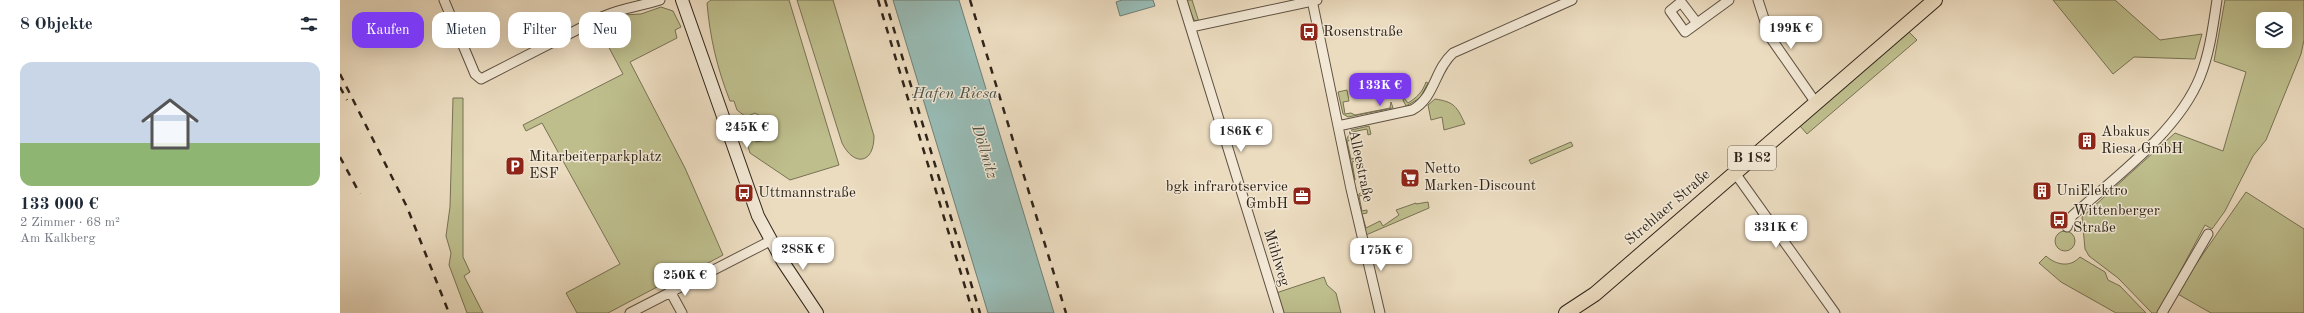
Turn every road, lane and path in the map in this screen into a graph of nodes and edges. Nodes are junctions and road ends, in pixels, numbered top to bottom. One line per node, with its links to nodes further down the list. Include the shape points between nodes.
1 (444, 0): 2 (street, via 475,74 481,79 604,16)
2 (660, 0)
3 (682, 0): 18 (main road, via 749,192)
4 (1182, 0): 12 (street, Mühlweg)
5 (1313, 0): 12 (street); 14 (street, Alleestraße)
6 (1572, 0): 14 (street, via 1453,53 1443,62 1428,96 1420,106)
7 (1728, 0): 11 (street)
8 (1758, 0): 13 (street, via 1770,37)
9 (1935, 0): 13 (main road, Strehlaer Straße / B 182)
10 (2217, 0): 16 (street, via 2206,59 2200,78 2184,106 2149,146 2072,216)
11 (1697, 23)
12 (1191, 27): 23 (street, Mühlweg)
13 (1816, 103): 15 (main road, Strehlaer Straße / B 182)
14 (1338, 126): 24 (street, Alleestraße)
15 (1735, 172): 25 (main road, Strehlaer Straße / B 182, via 1595,294); 26 (street)
16 (2067, 227)
17 (2208, 234): 27 (street)
18 (770, 241): 19 (street); 22 (main road)
19 (670, 291): 20 (street); 21 (street)
20 (630, 313)
21 (682, 313)
22 (817, 313)
23 (1279, 313)
24 (1380, 313)
25 (1566, 313)
26 (1835, 313)
27 (2162, 313)

